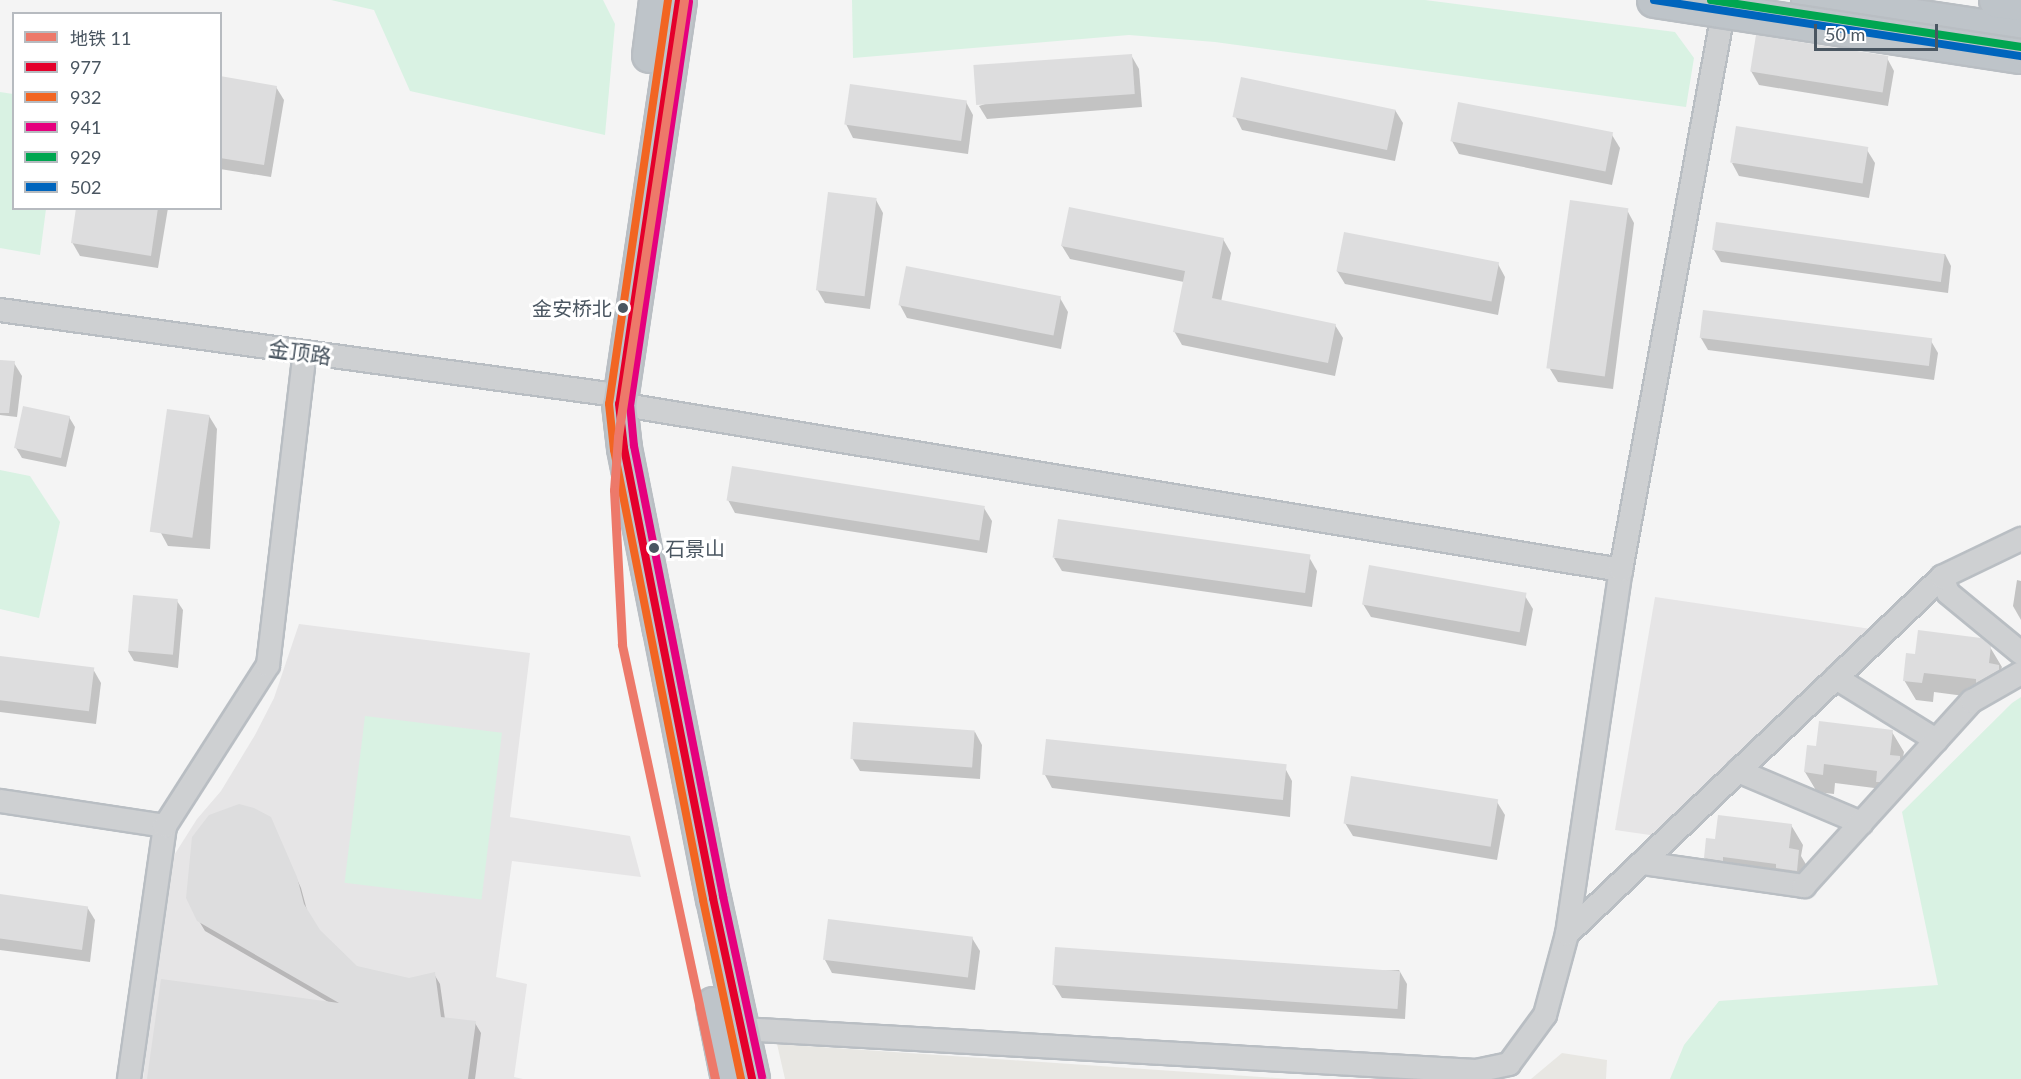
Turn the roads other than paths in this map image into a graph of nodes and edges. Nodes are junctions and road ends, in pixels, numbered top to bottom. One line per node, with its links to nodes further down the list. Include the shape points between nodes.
1 (656, 0): 13 (highway)
2 (680, 0): 13 (highway)
3 (1654, 0): 10 (highway, bridge)
4 (1808, 0): 8 (highway)
5 (1996, 0): 7 (highway)
6 (1718, 1): 9 (street); 15 (street)
7 (2021, 3)
8 (2021, 32)
9 (2021, 47)
10 (2021, 56)
11 (0, 310): 12 (street, 金顶路)
12 (305, 352): 13 (street, 金顶路); 24 (street, via 268,665)
13 (610, 399): 15 (street, 金顶路); 27 (highway, via 624,448); 29 (highway, via 602,431)
14 (2021, 538): 16 (street)
15 (1622, 570): 26 (street)
16 (1941, 577): 17 (street, via 1948,593); 19 (street)
17 (2021, 653)
18 (2021, 673): 20 (street, via 1972,701)
19 (1836, 678): 20 (street); 21 (street)
20 (1936, 740): 23 (street)
21 (1738, 771): 23 (street); 25 (street)
22 (0, 801): 24 (street)
23 (1861, 823): 25 (street, via 1804,886)
24 (165, 826): 28 (street)
25 (1642, 863): 26 (street)
26 (1567, 934): 27 (street, via 1545,1015 1509,1064 1476,1071)
27 (741, 1029): 30 (highway)
28 (129, 1079)
29 (728, 1079)
30 (753, 1079)

